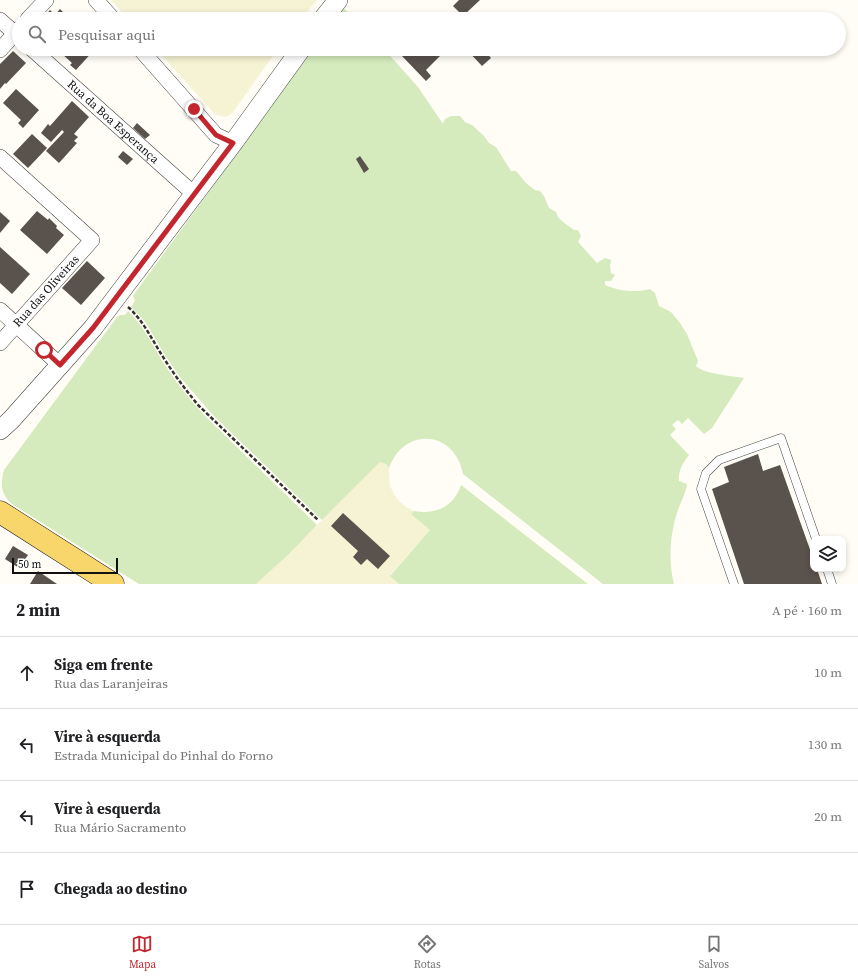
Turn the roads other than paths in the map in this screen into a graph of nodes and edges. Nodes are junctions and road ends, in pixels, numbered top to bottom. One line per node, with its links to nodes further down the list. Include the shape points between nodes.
1 (46, 0): 4 (street)
2 (96, 0): 5 (street)
3 (338, 0): 6 (street)
4 (35, 12)
5 (107, 12)
6 (329, 12)
7 (0, 20): 8 (street)
8 (12, 29)
9 (12, 39): 10 (street)
10 (0, 50)
11 (40, 56): 16 (street, Rua da Boa Esperança)
12 (146, 56): 14 (street, via 216,135)
13 (296, 56): 14 (street)
14 (233, 143): 16 (street)
15 (0, 157): 18 (street, Rua das Oliveiras, via 92,240)
16 (194, 194): 20 (street, via 93,328)
17 (0, 310): 18 (street)
18 (16, 325): 19 (street, Rua das Oliveiras); 20 (street)
19 (0, 343)
20 (60, 365): 21 (street)
21 (0, 429)
22 (0, 512): 25 (main road)
23 (815, 536): 26 (lane, via 781,438 720,460 706,472 701,489)
24 (828, 572): 27 (lane)
25 (113, 584)
26 (734, 584)
27 (832, 584)

